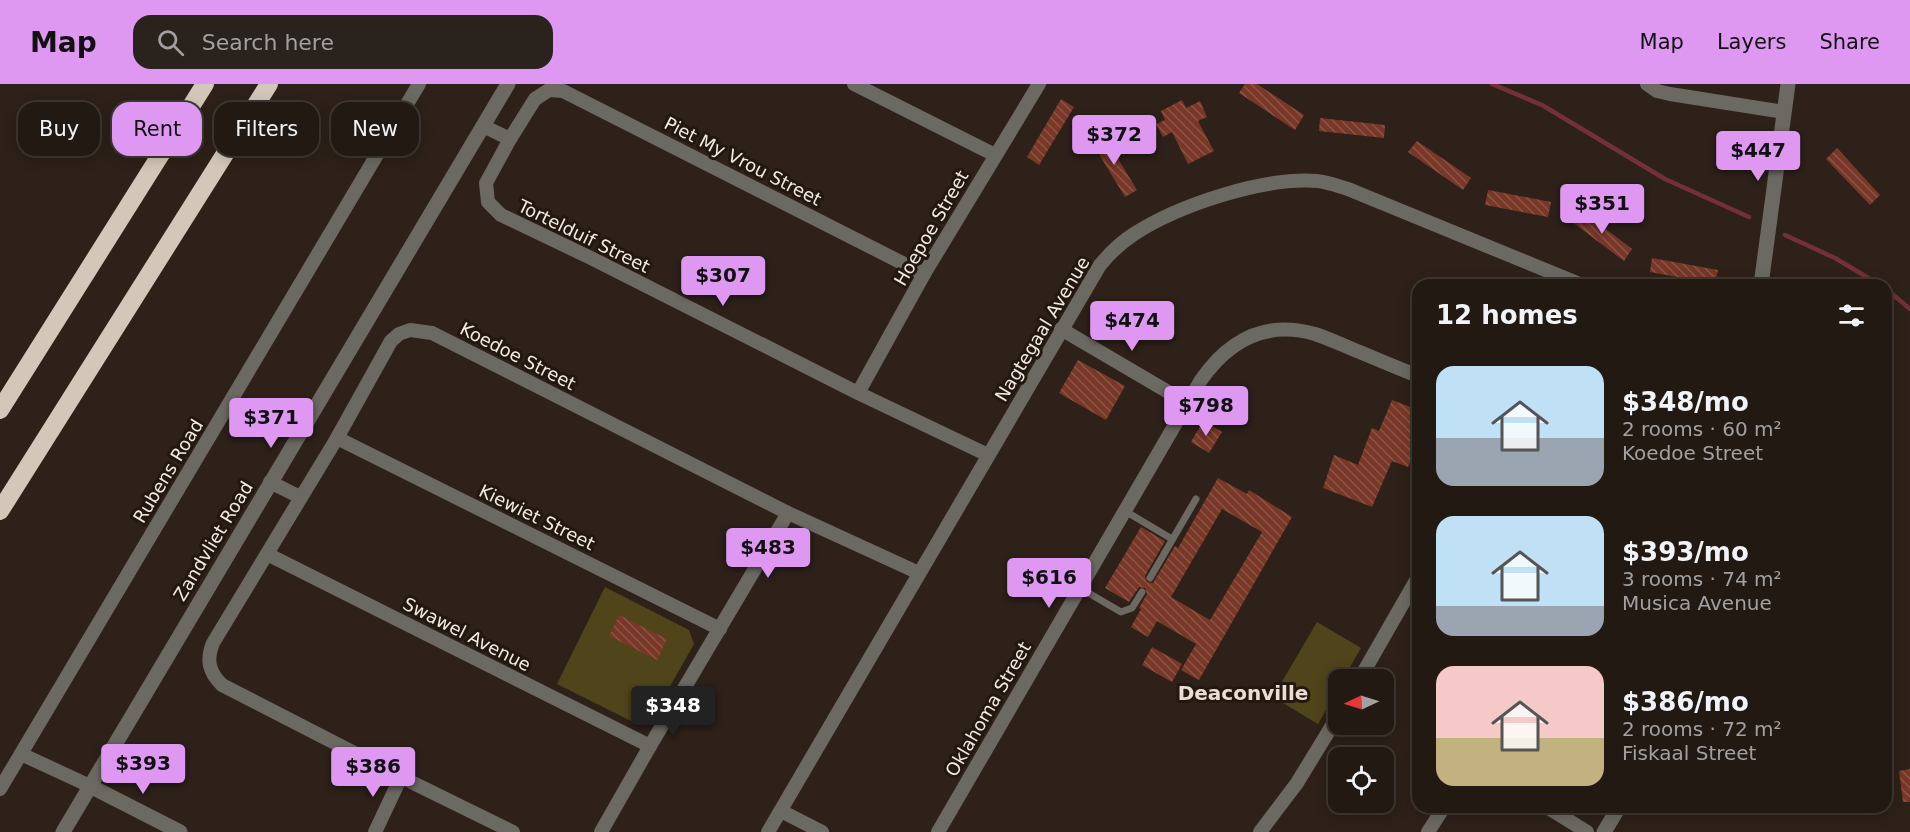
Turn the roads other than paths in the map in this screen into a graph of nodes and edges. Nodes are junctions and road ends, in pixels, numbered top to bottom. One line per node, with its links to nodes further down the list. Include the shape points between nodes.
1 (205, 84): 21 (highway)
2 (269, 84): 27 (highway)
3 (419, 84): 41 (street, Rubens Road)
4 (508, 84): 11 (street, Zandvliet Road)
5 (854, 84): 13 (street)
6 (1039, 84): 13 (street, Hoepoe Street)
7 (1647, 84): 10 (street, via 1670,94)
8 (1788, 84): 10 (street)
9 (543, 94): 12 (street, Tortelduif Street, via 535,99); 14 (street, Piet My Vrou Street, via 549,90 573,94)
10 (1784, 112): 16 (street)
11 (483, 126): 12 (street); 24 (street, Zandvliet Road)
12 (510, 139): 19 (street, Tortelduif Street, via 486,183 488,202 501,215)
13 (995, 155): 14 (street, Hoepoe Street)
14 (924, 274): 19 (street, Hoepoe Street)
15 (1567, 279): 17 (street, Nagtegaal Avenue, via 1348,189 1317,181 1295,181 1237,191 1172,214 1132,235 1100,265)
16 (1762, 279)
17 (1061, 329): 20 (street); 23 (street, Nagtegaal Avenue)
18 (1412, 374): 20 (street, Oklahoma Street, via 1317,335 1277,330 1250,337 1225,351)
19 (858, 393): 23 (street, Tortelduif Street)
20 (1187, 403): 28 (street, Oklahoma Street)
21 (0, 410)
22 (338, 438): 25 (street, Koedoe Street); 29 (street, Koedoe Street, via 391,341 405,332 424,331); 37 (street, Kiewiet Street)
23 (988, 455): 32 (street, Nagtegaal Avenue)
24 (270, 482): 25 (street); 43 (street, Zandvliet Road)
25 (300, 497): 31 (street, Koedoe Street)
26 (1196, 499): 30 (lane)
27 (0, 511)
28 (1125, 511): 30 (lane); 34 (street, Oklahoma Street)
29 (788, 513): 32 (street, Koedoe Street); 37 (street)
30 (1173, 539): 33 (lane)
31 (267, 554): 40 (street, Swawel Avenue); 42 (street, Koedoe Street, via 213,643 208,660 215,678)
32 (919, 573): 45 (street, Nagtegaal Avenue)
33 (1150, 578)
34 (1080, 588): 36 (lane, via 1121,612 1132,608); 56 (street, Oklahoma Street)
35 (1412, 588): 38 (street)
36 (1142, 592)
37 (720, 629): 40 (street)
38 (1365, 669)
39 (1328, 732): 57 (street)
40 (650, 746): 53 (street)
41 (21, 754): 43 (street); 44 (street, Rubens Road)
42 (401, 777): 51 (street); 52 (street, Koedoe Street)
43 (90, 786): 49 (street, Zandvliet Road); 50 (street)
44 (0, 789)
45 (781, 810): 54 (street, Nagtegaal Avenue); 55 (street)
46 (1440, 813): 58 (street)
47 (1557, 813): 59 (street)
48 (1615, 813): 60 (street)
49 (63, 832)
50 (180, 832)
51 (375, 832)
52 (513, 832)
53 (601, 832)
54 (768, 832)
55 (822, 832)
56 (938, 832)
57 (1260, 832)
58 (1428, 832)
59 (1587, 832)
60 (1604, 832)

